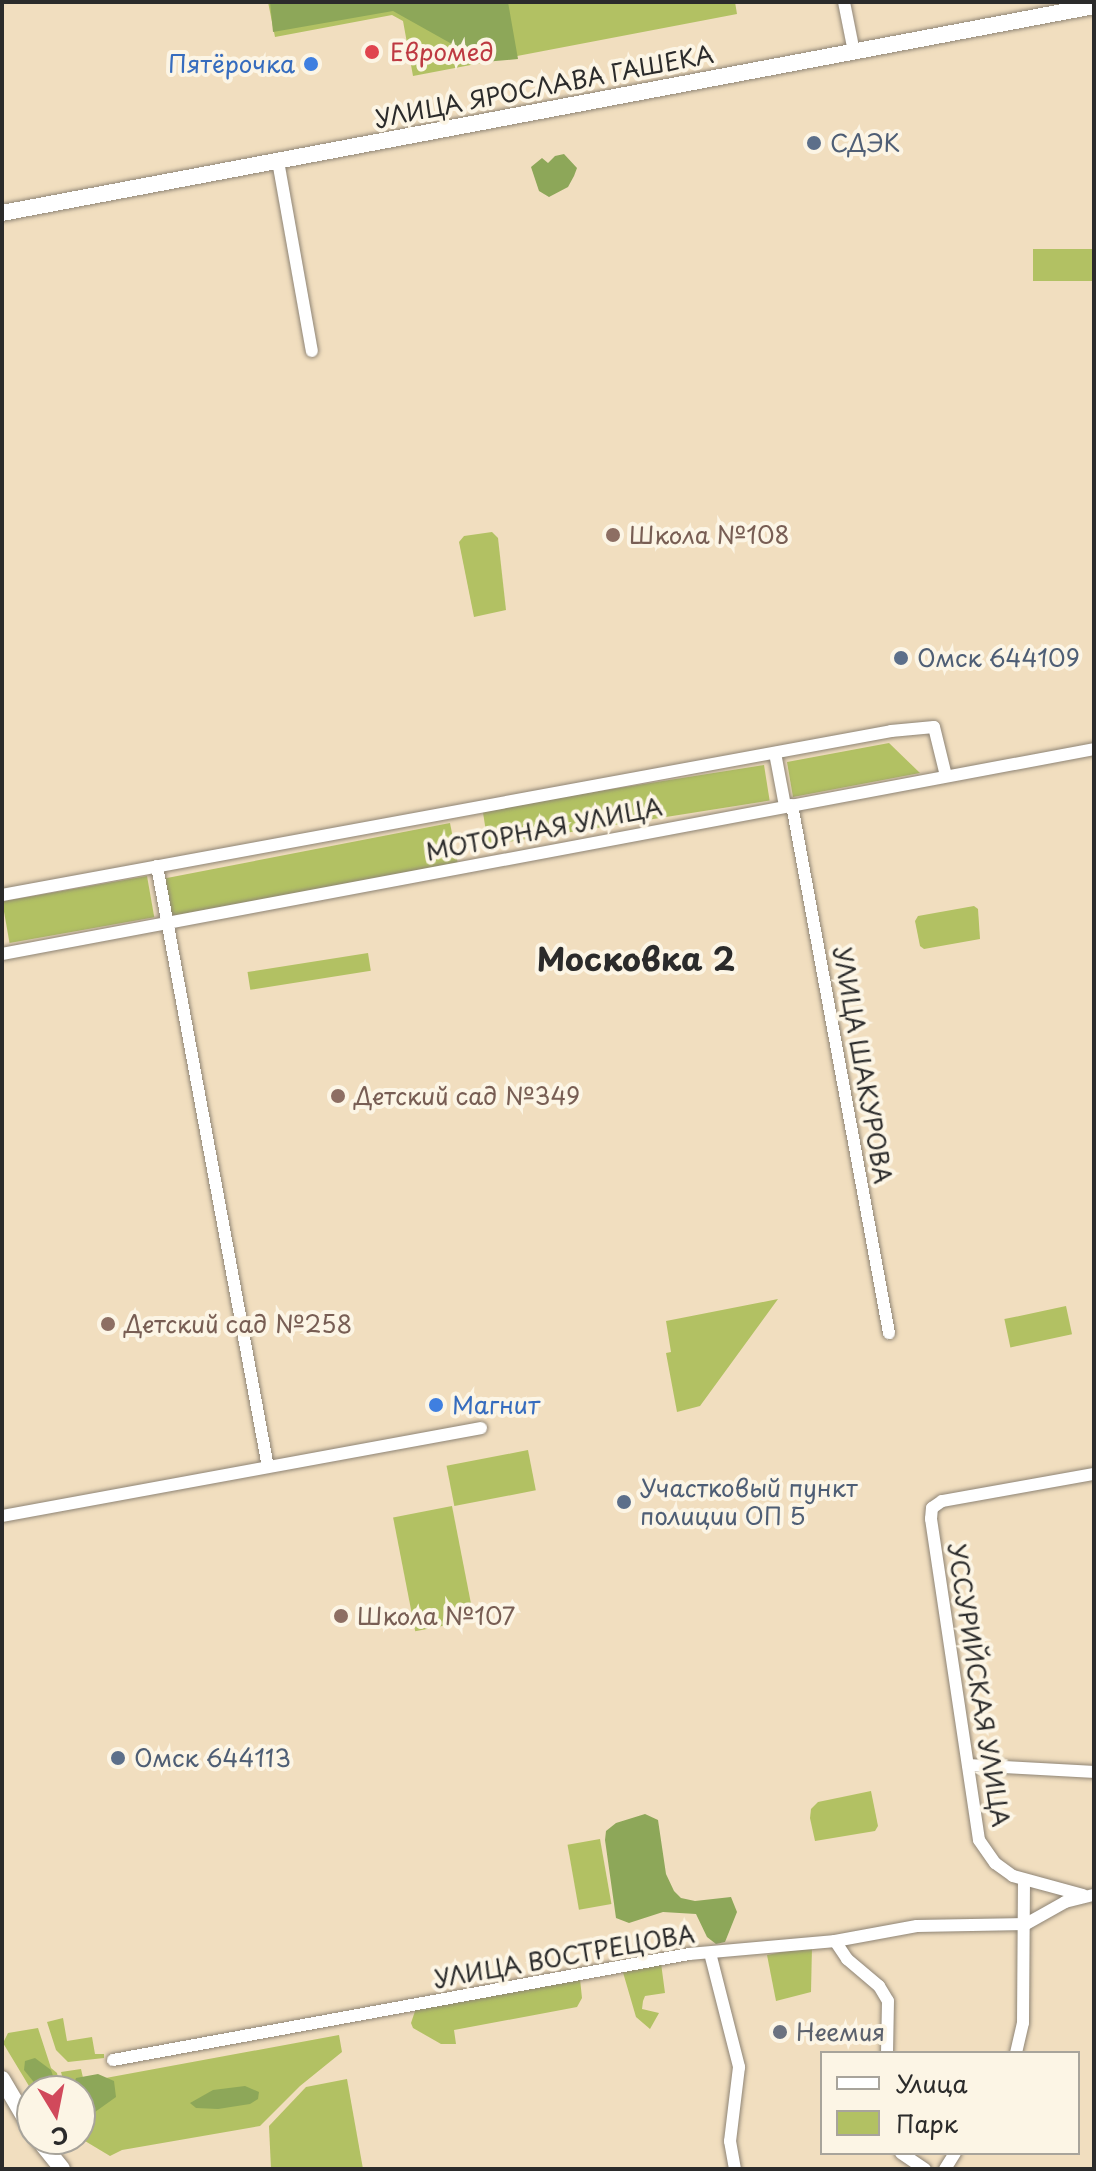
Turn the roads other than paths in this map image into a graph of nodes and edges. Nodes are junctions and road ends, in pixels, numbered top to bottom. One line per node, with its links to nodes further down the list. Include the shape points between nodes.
1 (844, 2): 3 (street)
2 (1094, 6): 3 (main road, УЛИЦА ЯРОСЛАВА ГАШЕКА)
3 (854, 52): 4 (main road, УЛИЦА ЯРОСЛАВА ГАШЕКА)
4 (278, 161): 5 (main road, УЛИЦА ЯРОСЛАВА ГАШЕКА); 6 (street)
5 (2, 213)
6 (312, 351)
7 (1094, 749): 9 (street, МОТОРНАЯ УЛИЦА)
8 (775, 753): 9 (street, МОТОРНАЯ УЛИЦА, via 934,727); 10 (street, УЛИЦА ШАКУРОВА); 11 (street, МОТОРНАЯ УЛИЦА)
9 (946, 776): 10 (street, МОТОРНАЯ УЛИЦА)
10 (789, 806): 13 (street, МОТОРНАЯ УЛИЦА); 15 (street, УЛИЦА ШАКУРОВА)
11 (157, 866): 12 (street, МОТОРНАЯ УЛИЦА); 13 (street)
12 (2, 895)
13 (168, 922): 14 (street, МОТОРНАЯ УЛИЦА); 17 (street)
14 (2, 954)
15 (889, 1333)
16 (481, 1428): 17 (street)
17 (268, 1467): 19 (street)
18 (1094, 1474): 20 (street, УССУРИЙСКАЯ УЛИЦА, via 942,1501 932,1508)
19 (2, 1516)
20 (969, 1765): 21 (street); 22 (street, УССУРИЙСКАЯ УЛИЦА, via 983,1850)
21 (1094, 1772)
22 (1024, 1880): 23 (street, УССУРИЙСКАЯ УЛИЦА); 24 (street)
23 (1090, 1895): 24 (street)
24 (1026, 1924): 25 (street, УЛИЦА ВОСТРЕЦОВА, via 903,1928); 28 (street, via 1023,2023)
25 (835, 1941): 26 (street, УЛИЦА ВОСТРЕЦОВА); 27 (street, via 885,1994 890,2008)
26 (710, 1953): 29 (street, УЛИЦА ВОСТРЕЦОВА); 33 (street, via 739,2067 730,2141)
27 (887, 2051)
28 (1016, 2051)
29 (113, 2060)
30 (2, 2079): 31 (main road)
31 (16, 2106)
32 (904, 2155): 34 (street)
33 (735, 2169)
34 (925, 2169)

